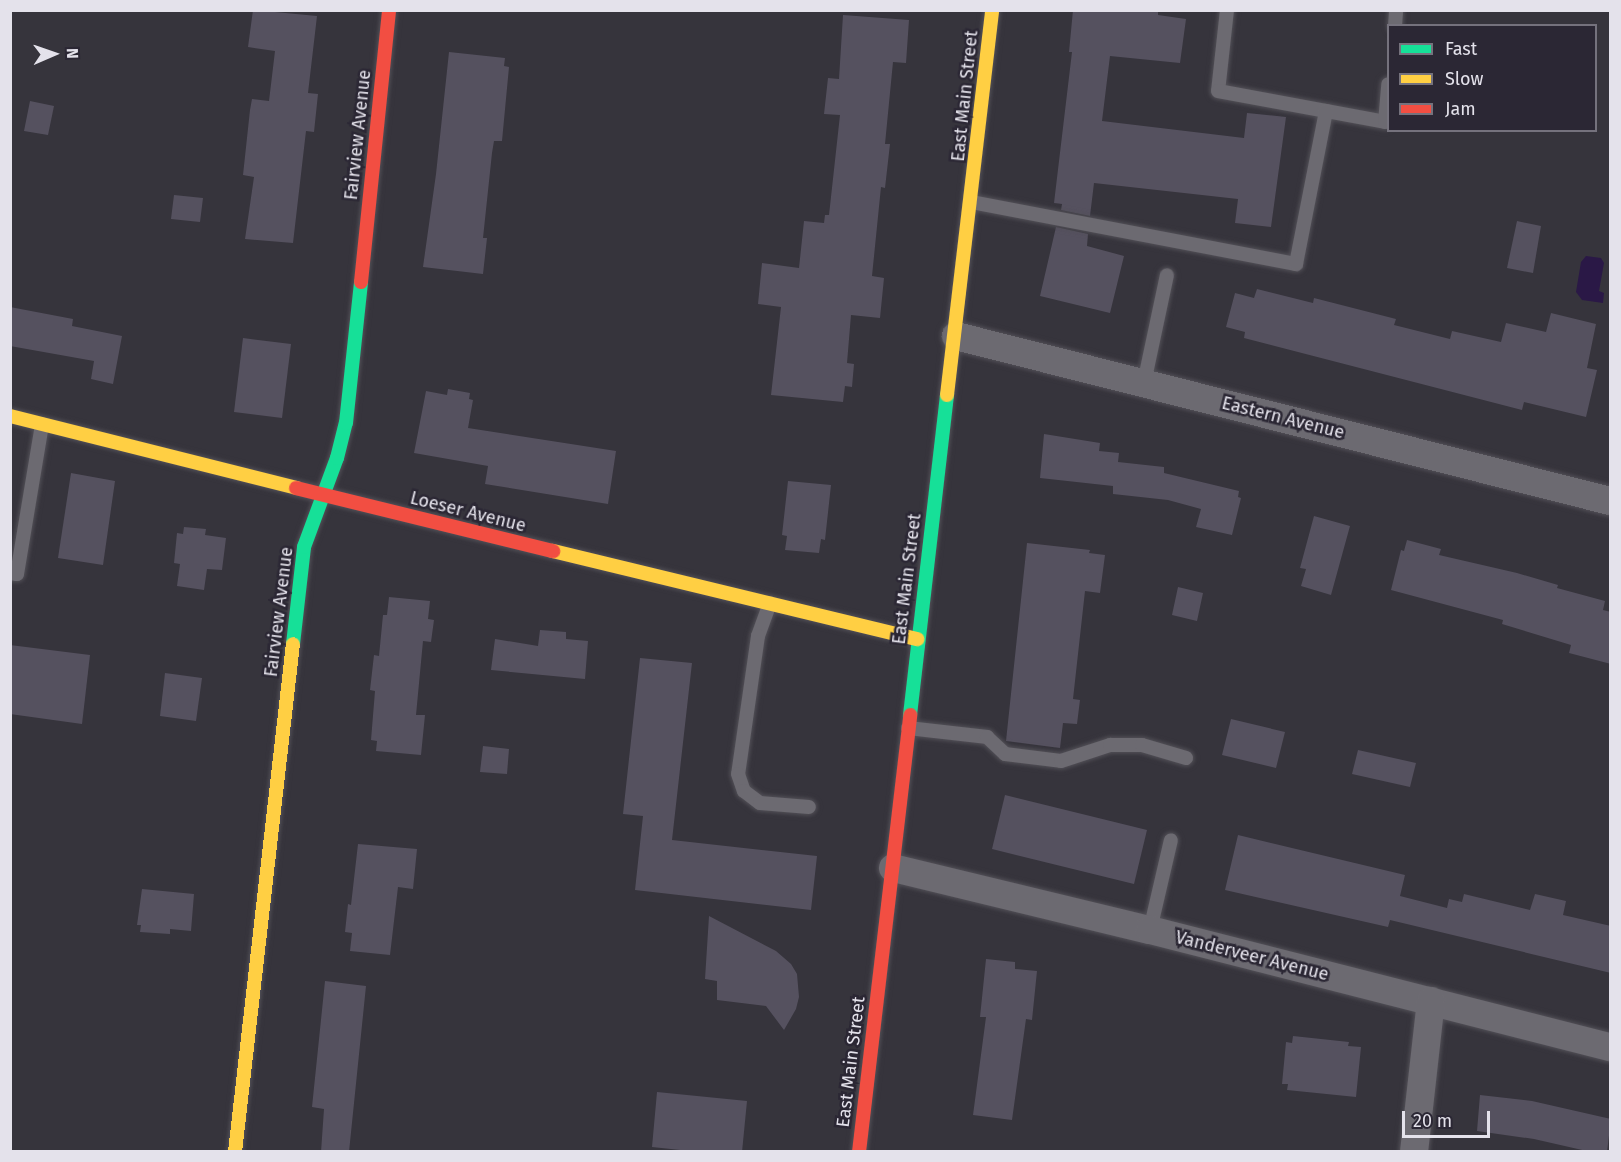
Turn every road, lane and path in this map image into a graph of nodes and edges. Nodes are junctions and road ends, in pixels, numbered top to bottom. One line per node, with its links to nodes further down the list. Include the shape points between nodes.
1 (389, 10): 12 (street, Fairview Avenue, via 346,423)
2 (992, 10): 6 (street, East Main Street)
3 (1227, 10): 5 (lane, via 1218,90)
4 (1387, 99): 5 (lane, via 1384,122)
5 (1326, 111): 6 (lane, via 1296,264)
6 (971, 202): 8 (street, East Main Street)
7 (1167, 275): 9 (lane)
8 (956, 336): 9 (street, Eastern Avenue); 16 (street, East Main Street)
9 (1144, 383): 13 (street, Eastern Avenue)
10 (10, 416): 11 (street, Loeser Avenue)
11 (42, 424): 12 (street, Loeser Avenue); 14 (lane, via 17,574)
12 (322, 495): 15 (street, Loeser Avenue); 25 (street, Fairview Avenue, via 304,547)
13 (1611, 501)
14 (10, 573)
15 (770, 603): 16 (street, Loeser Avenue); 19 (lane, via 758,636 738,774 744,791 760,803)
16 (918, 639): 17 (street, East Main Street)
17 (908, 728): 18 (lane, via 987,737 1005,754 1061,760 1110,745 1142,745); 21 (street, East Main Street)
18 (1186, 758)
19 (809, 807)
20 (1171, 840): 22 (lane)
21 (893, 868): 22 (street, Vanderveer Avenue); 26 (street, East Main Street)
22 (1150, 930): 23 (street, Vanderveer Avenue)
23 (1431, 1001): 24 (street, Vanderveer Avenue); 27 (street)
24 (1611, 1047)
25 (235, 1152)
26 (859, 1152)
27 (1414, 1152)

